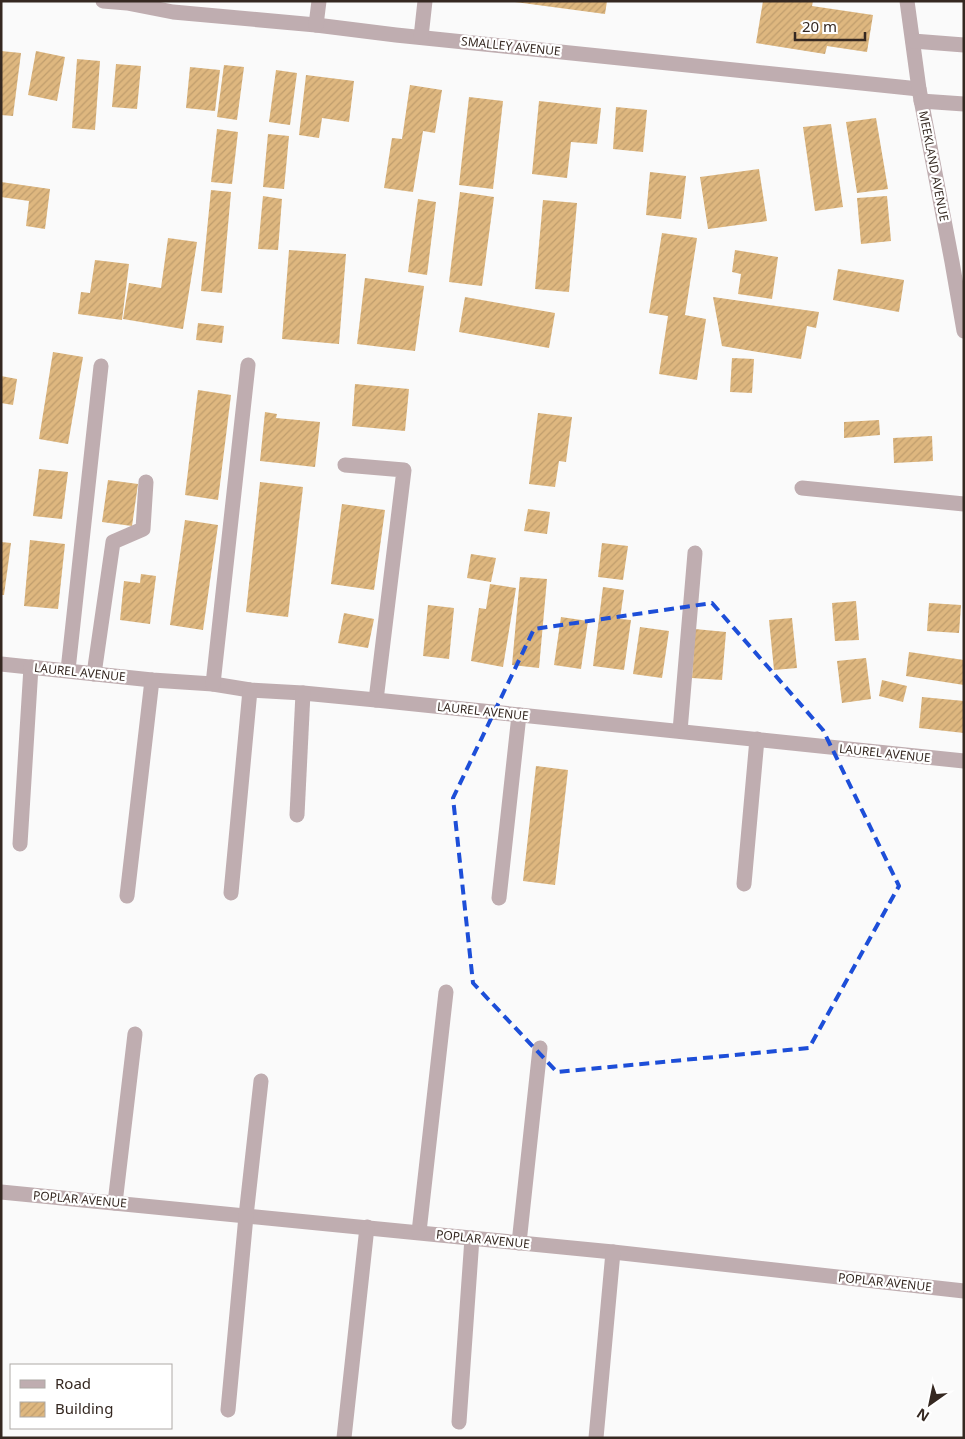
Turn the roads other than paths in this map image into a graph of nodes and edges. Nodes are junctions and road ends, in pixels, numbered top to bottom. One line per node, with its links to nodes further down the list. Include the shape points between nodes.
1 (103, 1): 5 (street, SMALLEY AVENUE)
2 (319, 1): 7 (street)
3 (425, 1): 8 (street)
4 (907, 1): 9 (street, MEEKLAND AVENUE)
5 (128, 2): 6 (street, SMALLEY AVENUE, via 173,12)
6 (215, 9): 7 (street, SMALLEY AVENUE)
7 (316, 25): 8 (street, SMALLEY AVENUE)
8 (421, 37): 11 (street, SMALLEY AVENUE)
9 (912, 41): 10 (street); 11 (street, MEEKLAND AVENUE)
10 (964, 46)
11 (920, 95): 12 (street, SMALLEY AVENUE); 13 (street, MEEKLAND AVENUE)
12 (964, 104)
13 (958, 263): 14 (street, MEEKLAND AVENUE)
14 (964, 330)
15 (248, 365): 27 (street)
16 (100, 366): 24 (street)
17 (345, 465): 30 (street, via 404,470)
18 (146, 482): 25 (street, via 143,529 113,542)
19 (802, 488): 20 (street)
20 (964, 504)
21 (694, 554): 32 (street)
22 (1, 664): 23 (street, LAUREL AVENUE)
23 (31, 667): 24 (street, LAUREL AVENUE); 36 (street)
24 (68, 670): 25 (street, LAUREL AVENUE)
25 (94, 674): 26 (street, LAUREL AVENUE)
26 (152, 680): 27 (street, LAUREL AVENUE); 39 (street)
27 (213, 684): 28 (street, LAUREL AVENUE)
28 (250, 690): 29 (street, LAUREL AVENUE); 38 (street)
29 (303, 693): 30 (street, LAUREL AVENUE); 35 (street)
30 (376, 700): 31 (street, LAUREL AVENUE)
31 (518, 715): 32 (street, LAUREL AVENUE); 40 (street)
32 (680, 731): 33 (street, LAUREL AVENUE)
33 (757, 739): 34 (street, LAUREL AVENUE); 37 (street)
34 (964, 761)
35 (296, 815)
36 (20, 844)
37 (744, 884)
38 (231, 892)
39 (127, 896)
40 (500, 898)
41 (446, 992): 49 (street)
42 (135, 1034): 46 (street)
43 (540, 1048): 51 (street)
44 (261, 1081): 47 (street)
45 (1, 1192): 46 (street, POPLAR AVENUE)
46 (115, 1203): 47 (street, POPLAR AVENUE)
47 (246, 1216): 48 (street, POPLAR AVENUE); 54 (street)
48 (367, 1227): 49 (street, POPLAR AVENUE); 56 (street)
49 (419, 1232): 50 (street, POPLAR AVENUE)
50 (472, 1238): 51 (street, POPLAR AVENUE); 55 (street)
51 (519, 1242): 52 (street, POPLAR AVENUE)
52 (613, 1252): 53 (street, POPLAR AVENUE); 57 (street)
53 (964, 1291)
54 (228, 1410)
55 (459, 1422)
56 (344, 1438)
57 (596, 1438)

